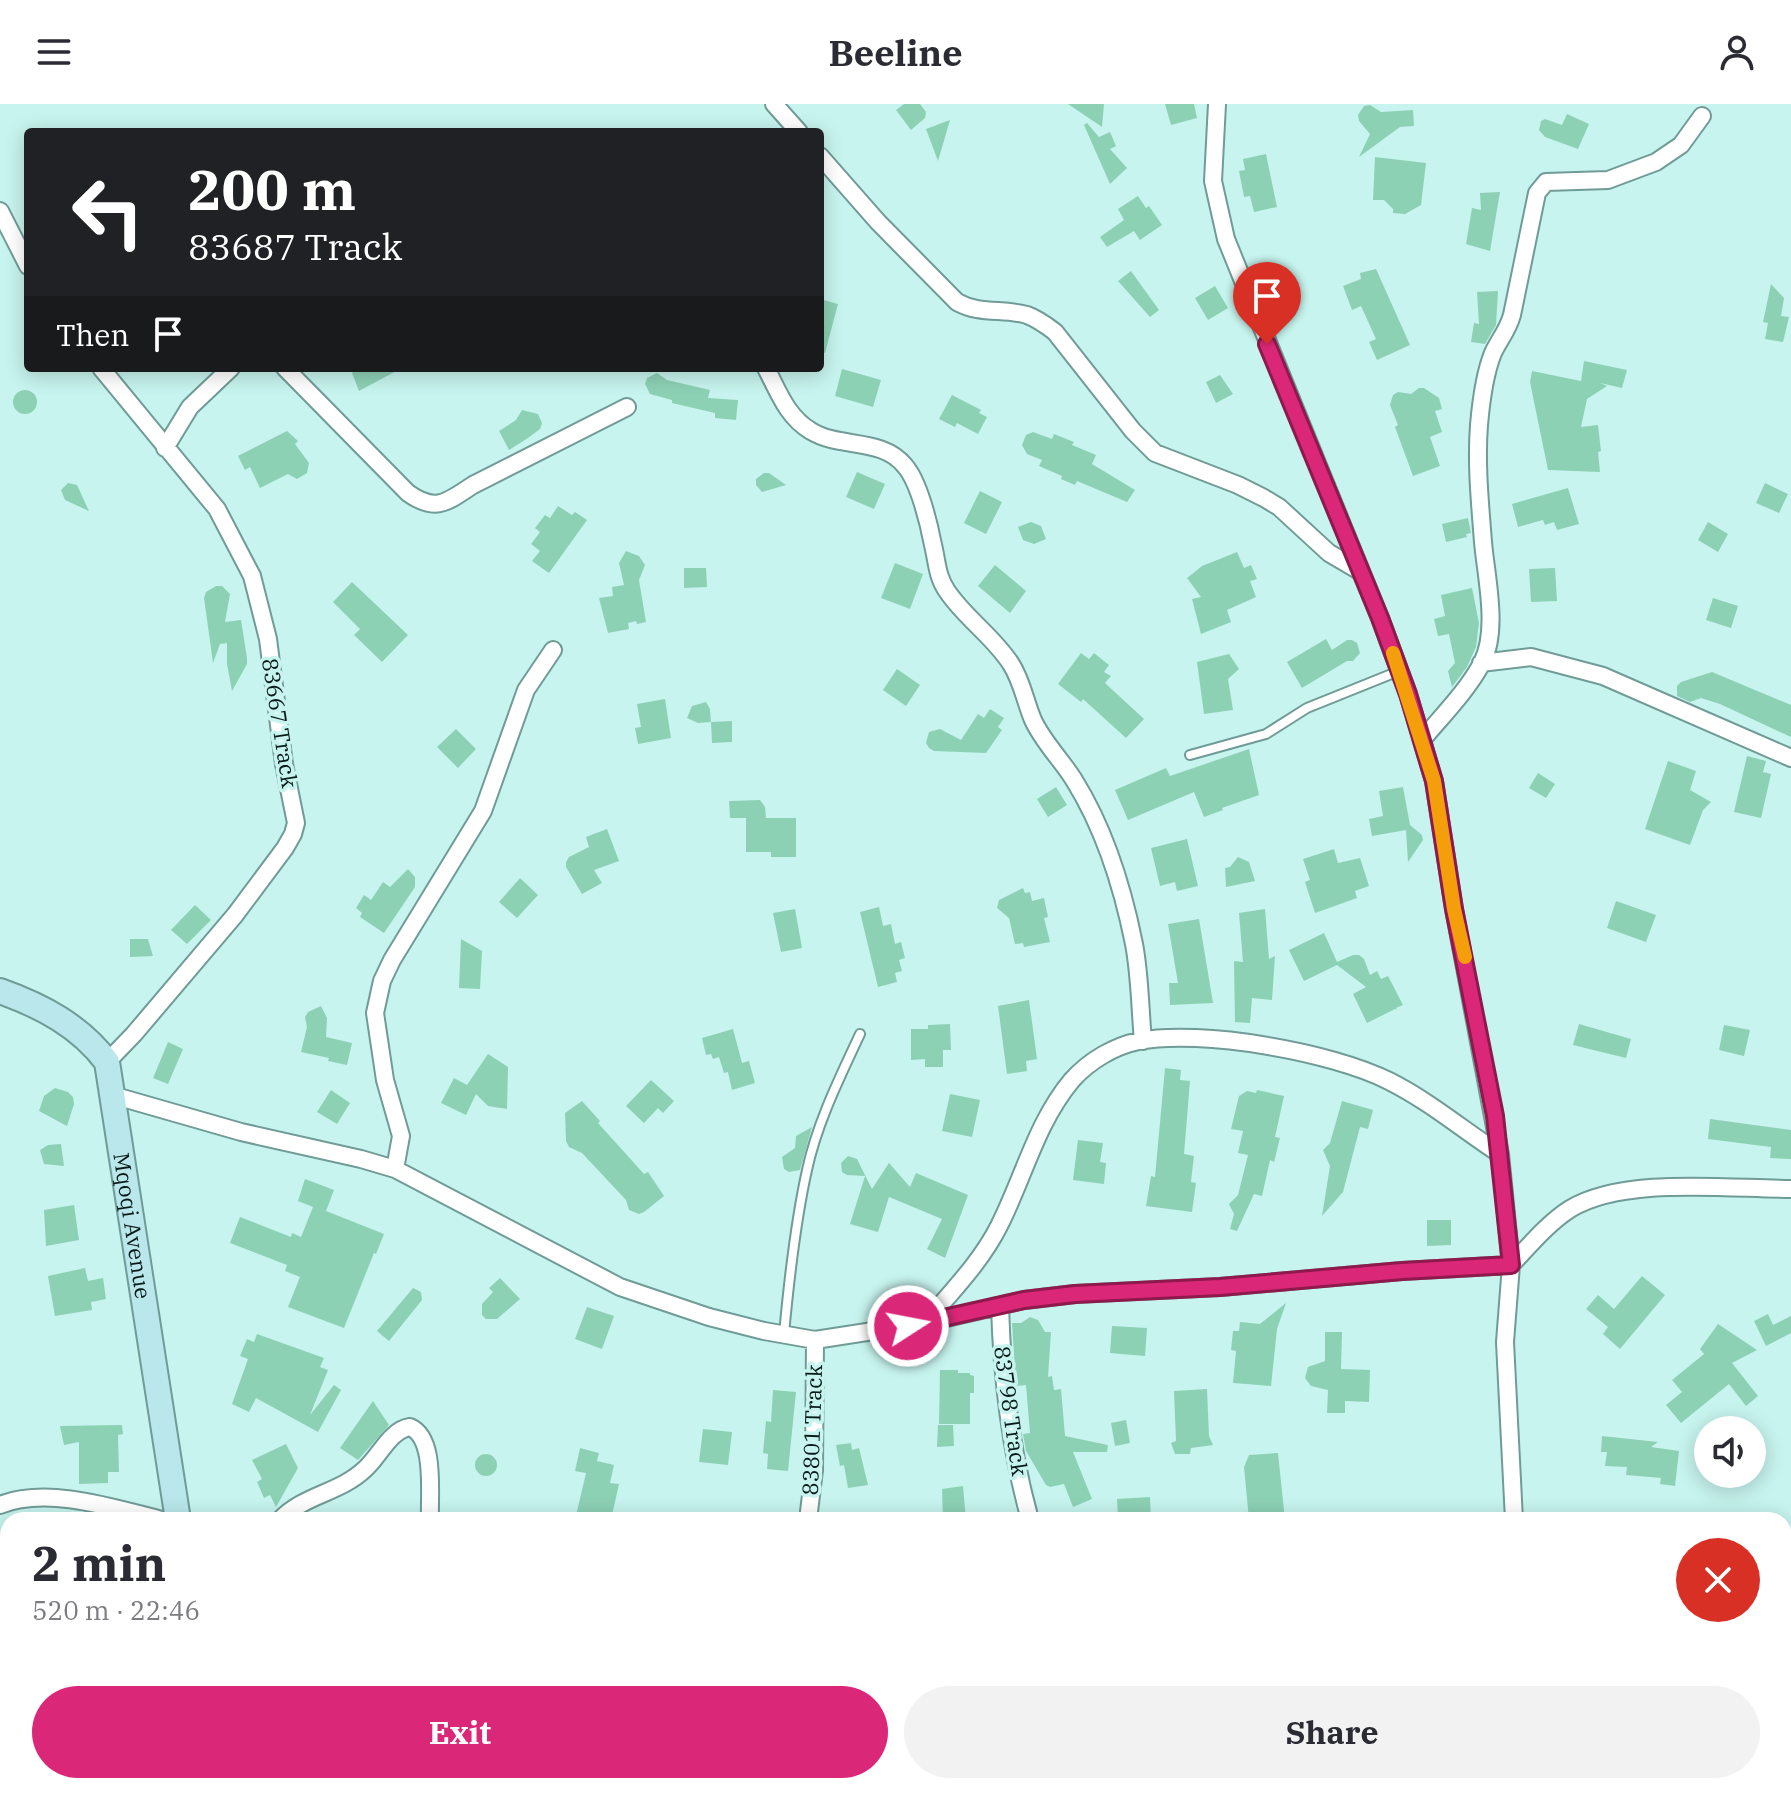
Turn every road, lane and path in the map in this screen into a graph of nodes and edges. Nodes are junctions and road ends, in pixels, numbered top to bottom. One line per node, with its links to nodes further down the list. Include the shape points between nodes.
1 (774, 104): 4 (street)
2 (1217, 104): 14 (street, via 1213,181 1226,239)
3 (1702, 116): 16 (street, via 1681,145 1656,162 1608,180 1546,182 1537,193 1508,328 1485,378 1479,426 1479,497 1491,627)
4 (795, 128)
5 (824, 161): 14 (street, via 957,302 971,310 1039,319 1155,453 1264,498 1329,553)
6 (0, 211): 7 (street)
7 (24, 258)
8 (104, 372): 13 (street, 83667 Track)
9 (227, 372): 13 (street, via 190,407)
10 (289, 372): 12 (street, via 408,493 431,504 449,500)
11 (768, 372): 23 (street, via 782,401 811,431 878,448 907,468 947,591 1013,667 1045,742 1074,780 1095,823 1134,945)
12 (627, 407)
13 (165, 448): 24 (street, 83667 Track, via 217,509 252,576 268,639 296,823 285,848 235,915)
14 (1358, 570): 17 (street)
15 (553, 650): 27 (street, via 526,690 483,811 382,981 375,1013 385,1080 401,1136)
16 (1481, 663): 18 (street); 20 (street, via 1531,657 1603,676)
17 (1399, 671): 18 (street); 19 (lane, via 1307,708 1266,734)
18 (1422, 740): 26 (street, via 1434,781)
19 (1190, 755)
20 (1791, 758)
21 (0, 991): 24 (street, via 27,1000 74,1028)
22 (860, 1034): 32 (lane, via 807,1169)
23 (1143, 1041): 26 (street, via 1186,1038 1272,1047 1365,1070 1418,1096); 31 (street, via 1099,1057 1069,1085 1047,1115 989,1244)
24 (107, 1062): 25 (street, Mqoqi Avenue)
25 (112, 1095): 27 (street); 36 (street, Mqoqi Avenue)
26 (1500, 1154): 29 (street)
27 (395, 1169): 32 (street, via 620,1287 709,1317)
28 (1791, 1189): 29 (street, via 1646,1187 1610,1193 1570,1210)
29 (1511, 1265): 30 (street, via 1124,1290); 41 (street, via 1505,1342)
30 (1000, 1306): 31 (street); 40 (street, 83798 Track, via 1002,1373)
31 (925, 1323): 33 (street)
32 (784, 1334): 33 (street)
33 (815, 1340): 39 (street, 83801 Track)
34 (0, 1505): 35 (street, via 14,1499 73,1500)
35 (126, 1512)
36 (177, 1512)
37 (288, 1512): 38 (street, via 344,1484 398,1432 410,1427 421,1434 428,1450)
38 (430, 1512)
39 (809, 1512)
40 (1028, 1512)
41 (1514, 1512)

